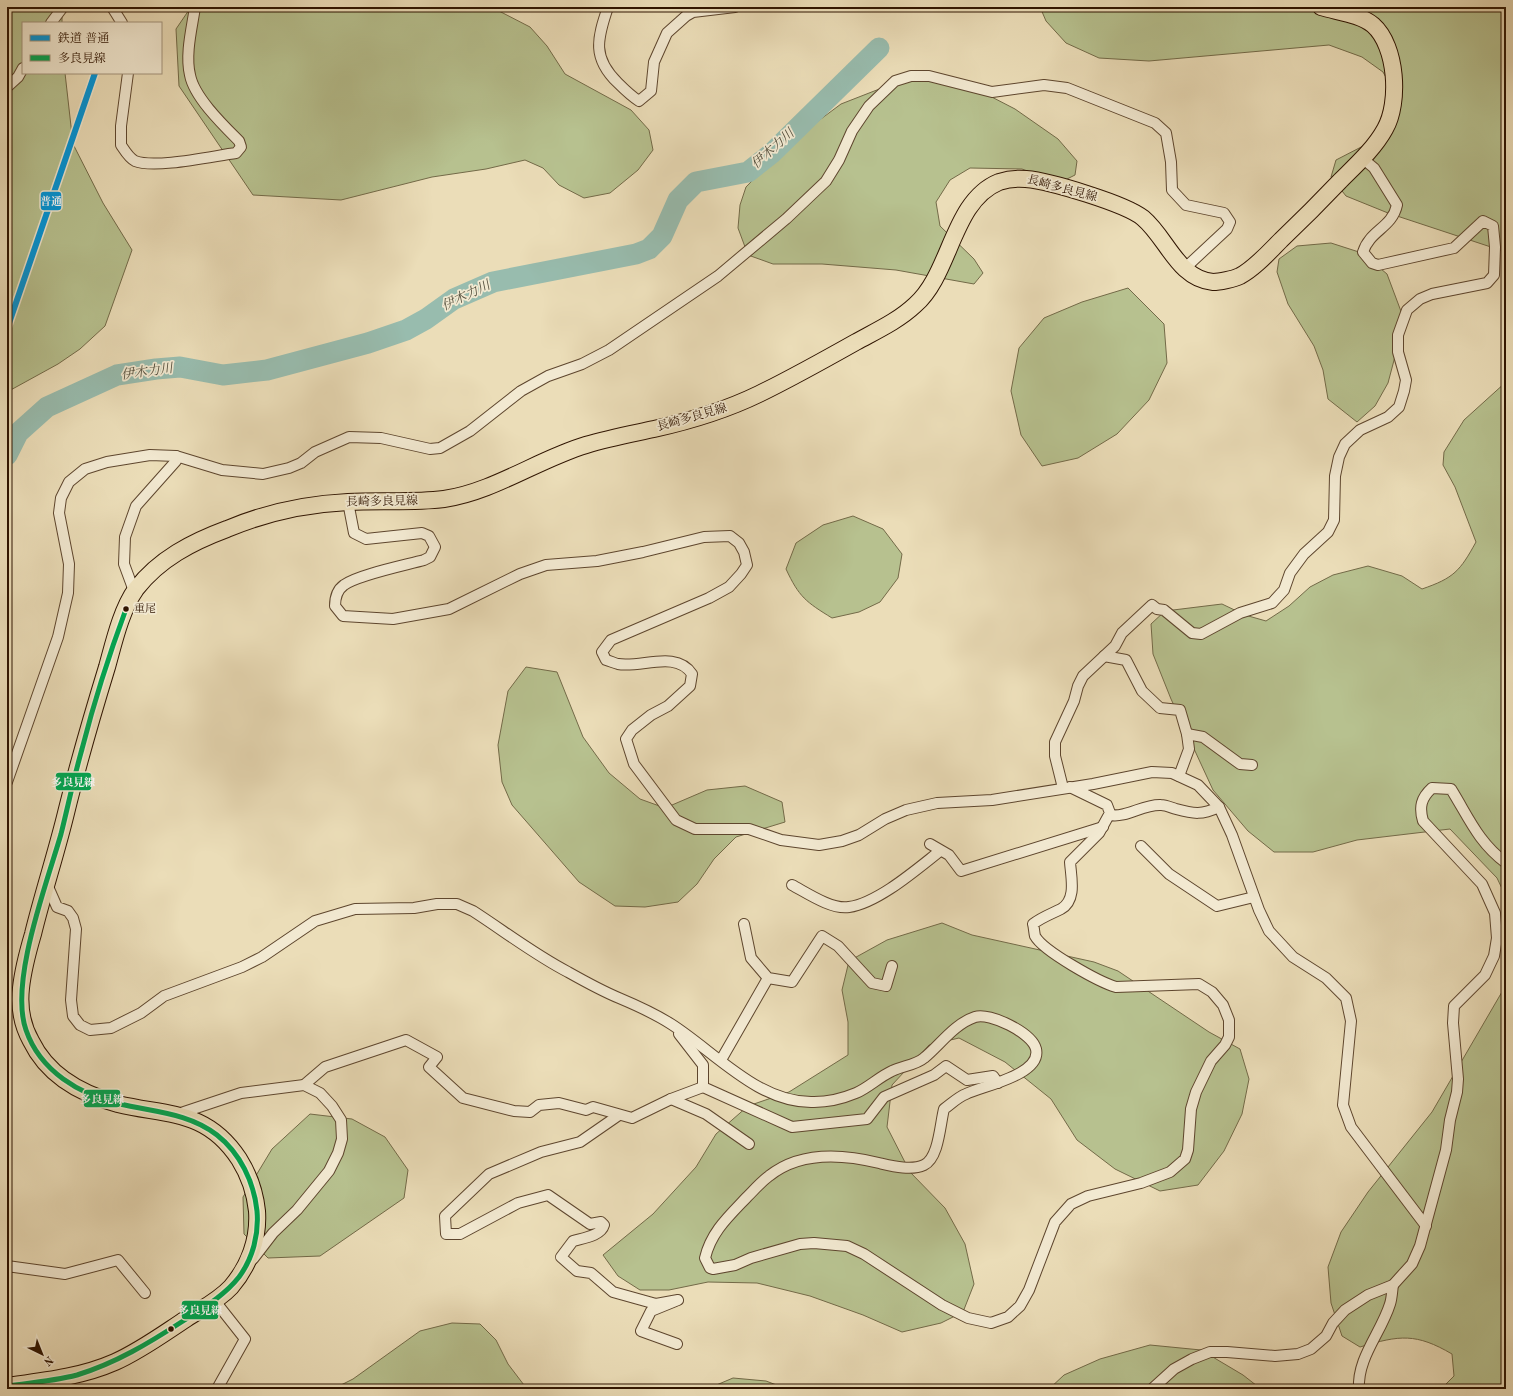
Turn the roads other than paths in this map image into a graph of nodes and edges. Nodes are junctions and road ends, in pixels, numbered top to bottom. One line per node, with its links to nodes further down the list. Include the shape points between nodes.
1 (63, 7): 7 (street)
2 (112, 7): 8 (street)
3 (195, 7): 10 (street, via 189,74 193,86 239,141 241,148 236,153 159,163 134,160 121,145)
4 (608, 7): 5 (street, via 599,35 598,52 601,63 615,80 639,101 651,91 654,62 668,33 693,12)
5 (735, 7)
6 (1321, 7): 12 (main road, 長崎多良見線, via 1360,18 1375,26 1388,45 1394,77 1394,100 1388,125)
7 (52, 22)
8 (121, 22)
9 (22, 70): 11 (street)
10 (128, 74)
11 (7, 87)
12 (1362, 158): 13 (main road, 長崎多良見線, via 1304,218 1242,275 1219,282 1204,280); 17 (street, via 1374,168 1397,205 1395,216 1366,242 1363,252 1372,263 1378,265 1454,248 1483,221 1493,226 1494,275 1486,284 1432,294 1420,299 1407,310 1398,335 1398,352 1406,380 1399,407 1388,417 1360,430 1344,444 1335,476 1334,520 1328,532 1297,563 1284,590 1272,603 1240,613 1201,634 1192,633 1164,610 1152,605 1122,632 1115,646)
13 (1184, 269): 14 (street, via 1227,229 1230,222 1224,213 1186,205 1172,190 1166,133 1154,123 1068,88 1044,85 992,92 929,76 912,76 895,81 868,106 826,181 786,219 718,276 609,350 582,364 548,376 521,391 470,431 440,448 430,449 381,438 349,437 315,452 301,463 263,474 222,470); 15 (main road, 長崎多良見線, via 1142,216 1102,200 1049,184 1025,179 1007,179 991,185 970,207 932,286 918,303 896,320 763,392 712,413 580,446 479,490 452,498)
14 (176, 456): 16 (street, via 176,461 136,506 125,537 124,564); 21 (street, via 150,455 107,462 86,469 69,482 61,498 59,513 69,564 68,593 58,637)
15 (348, 502): 16 (main road, 長崎多良見線, via 302,506 273,513 198,540 165,559); 22 (street, via 354,533 366,539 422,533 429,536 435,547 430,558 354,579 343,585 335,597 335,606 343,616 393,619 449,609 520,574 546,565 597,561 704,537 730,536 739,542 747,565 729,587 611,640 602,652 606,660 619,664 673,661 687,666 692,674 690,686 668,706 632,730 626,739 634,764 653,791 676,820 695,829 749,829 781,840 819,845 842,841 906,810 937,803 992,800)
16 (134, 591): 30 (main road, 長崎多良見線, via 113,645)
17 (1104, 656): 18 (street, via 1126,660 1142,692 1160,708 1180,710); 22 (street, via 1083,676 1055,742 1055,756)
18 (1187, 734): 19 (street, via 1203,737 1240,764); 20 (street, via 1189,749)
19 (1252, 765)
20 (1178, 776): 22 (street, via 1172,773 1152,772); 23 (street, via 1198,784)
21 (7, 782)
22 (1067, 787): 24 (street, via 1107,805)
23 (1219, 807): 24 (street, via 1207,812 1194,813 1162,805 1118,816); 32 (street)
24 (1110, 815): 25 (street)
25 (1103, 827): 28 (street, via 960,871 949,855); 38 (street, via 1070,862 1072,892 1069,900 1063,908 1033,924 1036,936 1047,949 1104,983 1116,987 1199,984 1212,992 1223,1005 1229,1020 1229,1037 1211,1062 1196,1092 1191,1110 1185,1159 1170,1172 1142,1183 1088,1196 1071,1204 1055,1222 1029,1290 1020,1306 1008,1317 991,1323 968,1318 847,1246 800,1244 751,1258 735,1266 710,1268 704,1258 709,1242 728,1217 768,1176 780,1168 808,1157 827,1156 869,1160 896,1167 925,1164 934,1153 944,1109 966,1094)
26 (930, 844): 28 (street)
27 (1141, 846): 32 (street, via 1169,874 1217,906)
28 (940, 851): 31 (street, via 899,882 873,898 848,908 825,903)
29 (1506, 863): 45 (street, via 1478,836 1451,790 1432,788 1424,796 1420,811 1424,821 1482,884 1495,913 1497,938 1494,956 1485,975 1454,1006 1457,1092 1446,1150)
30 (46, 881): 36 (street, via 57,907 68,911 73,918 76,929 71,1000 73,1016 80,1025 90,1030 111,1028 141,1013 164,996 242,967 262,957 315,921 355,909 414,908 444,904 457,904 473,911 565,971 639,1005); 42 (main road, 長崎多良見線, via 20,995 22,1016 33,1046 53,1072 69,1084 119,1104)
31 (792, 885)
32 (1254, 897): 45 (street, via 1269,931 1293,957 1326,978 1346,998 1351,1021 1343,1106 1351,1127)
33 (744, 924): 35 (street, via 751,958)
34 (892, 966): 35 (street, via 886,986 872,983 838,946 822,936 792,982)
35 (768, 978): 37 (street)
36 (672, 1024): 37 (street); 40 (street, via 703,1065)
37 (721, 1060): 38 (street, via 761,1089 781,1098 824,1101 856,1093 891,1071 922,1060 963,1022 977,1016 993,1018 1018,1030 1034,1042 1037,1051 1033,1063)
38 (998, 1083): 40 (street, via 992,1076 967,1080 946,1066 934,1075 884,1097 867,1119 792,1127)
39 (304, 1085): 42 (street, via 241,1093); 43 (street, via 325,1067 406,1040 437,1057 429,1067 463,1098 514,1112 530,1112 539,1105 559,1103 586,1110 593,1107); 47 (street, via 320,1093 341,1120 342,1139 338,1153 329,1171 297,1210 273,1232)
40 (703, 1087): 41 (street)
41 (671, 1099): 43 (street, via 632,1118); 44 (street, via 706,1114)
42 (178, 1114): 47 (main road, 長崎多良見線, via 202,1124 217,1135 231,1148 245,1169 254,1191 258,1217 257,1236)
43 (619, 1115): 51 (street, via 580,1142 541,1152 489,1174 444,1216 446,1234 460,1234 518,1203 548,1195 590,1224 601,1222 604,1225 594,1235 572,1241 561,1257 577,1271 590,1273 613,1292 656,1304 678,1300 651,1311 641,1331)
44 (749, 1144)
45 (1426, 1226): 48 (street, via 1412,1264)
46 (7, 1266): 49 (street, via 65,1274 118,1260)
47 (245, 1268): 50 (main road, 長崎多良見線, via 228,1291)
48 (1393, 1285): 54 (street, via 1368,1295 1345,1310 1333,1323 1326,1336 1311,1349 1298,1354 1275,1356 1210,1352 1174,1369); 55 (street, via 1390,1304 1372,1340 1358,1378)
49 (145, 1293)
50 (215, 1301): 52 (main road, 長崎多良見線, via 115,1362 79,1375); 53 (street, via 245,1339)
51 (677, 1344)
52 (7, 1386)
53 (216, 1389)
54 (1152, 1389)
55 (1359, 1389)

